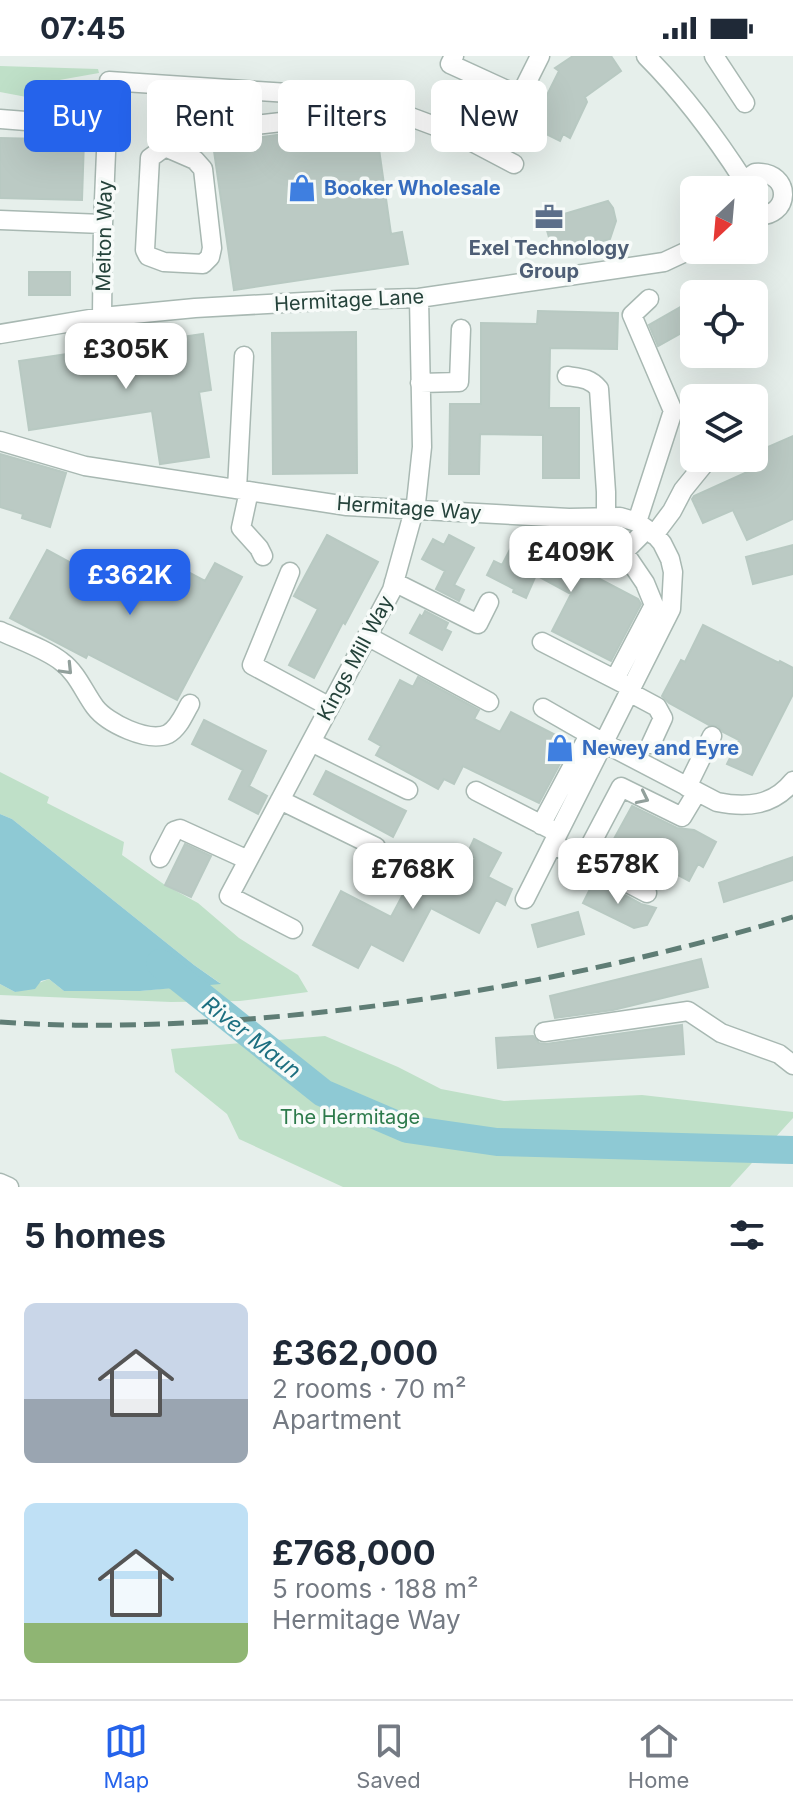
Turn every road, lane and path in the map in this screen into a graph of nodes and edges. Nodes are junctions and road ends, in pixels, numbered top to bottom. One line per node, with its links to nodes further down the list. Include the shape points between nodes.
1 (454, 56): 2 (street, via 450,64 520,96)
2 (540, 56)
3 (646, 56): 12 (street, via 720,144)
4 (714, 56): 6 (street)
5 (278, 92): 17 (street, Melton Way, via 109,81)
6 (745, 103)
7 (0, 119): 9 (street)
8 (415, 119): 11 (street, Melton Way)
9 (24, 121)
10 (165, 147): 10 (street, via 203,169 212,248 203,264 164,262 145,250 150,158)
11 (514, 164)
12 (737, 176)
13 (752, 176): 14 (street, via 764,172)
14 (788, 186): 15 (street, via 778,209)
15 (768, 216)
16 (0, 220): 17 (street)
17 (103, 224): 21 (street, Melton Way)
18 (680, 255): 19 (street, Hermitage Lane, via 664,262)
19 (419, 298): 21 (street, Hermitage Lane); 26 (street, Kings Mill Way)
20 (649, 299): 32 (street, via 632,315 673,411)
21 (102, 317): 23 (street, Hermitage Lane)
22 (461, 329): 26 (street, via 459,382)
23 (0, 334)
24 (244, 356): 29 (street)
25 (567, 376): 31 (street, via 587,379 599,389)
26 (420, 383): 30 (street, Kings Mill Way, via 422,447)
27 (0, 441): 29 (street, Hermitage Way, via 85,466)
28 (698, 472): 32 (street, via 672,511)
29 (243, 490): 30 (street, Hermitage Way, via 347,506); 33 (street, via 241,528)
30 (415, 509): 31 (street, Hermitage Way); 35 (street, Kings Mill Way)
31 (606, 517): 32 (street, Hermitage Way, via 620,517)
32 (646, 529): 37 (street, via 624,552 645,583 654,605); 37 (street, via 662,543 673,572 671,609)
33 (263, 556)
34 (290, 572): 44 (street, via 252,665)
35 (394, 582): 36 (street, via 478,624); 39 (street, Kings Mill Way)
36 (489, 602)
37 (654, 624): 41 (street)
38 (0, 631): 43 (street, one-way to 43, via 59,659 97,710 133,732 166,735)
39 (367, 636): 42 (street); 44 (street, Kings Mill Way)
40 (542, 642): 41 (street)
41 (626, 686): 47 (street); 49 (street, via 657,707 663,718)
42 (489, 702)
43 (190, 704)
44 (330, 707): 48 (street, Kings Mill Way)
45 (543, 708): 47 (street)
46 (712, 736): 52 (street)
47 (596, 739): 52 (street); 55 (street)
48 (311, 742): 51 (street); 54 (street, Kings Mill Way)
49 (651, 744)
50 (793, 781): 52 (street, via 754,806 717,802)
51 (408, 790)
52 (692, 790): 58 (street, one-way to 52, via 621,787 682,817)
53 (476, 791): 55 (street)
54 (280, 800): 56 (street); 59 (street, Kings Mill Way)
55 (551, 834): 58 (street); 61 (street)
56 (376, 847)
57 (160, 858): 59 (street, via 180,829)
58 (583, 859): 60 (street)
59 (248, 860): 62 (street, Kings Mill Way, via 229,896)
60 (647, 893)
61 (525, 899)
62 (293, 929)
63 (544, 1032): 64 (street, via 688,1011 721,1033 779,1054)
64 (793, 1065)
65 (0, 1183): 66 (street)
66 (9, 1187)

